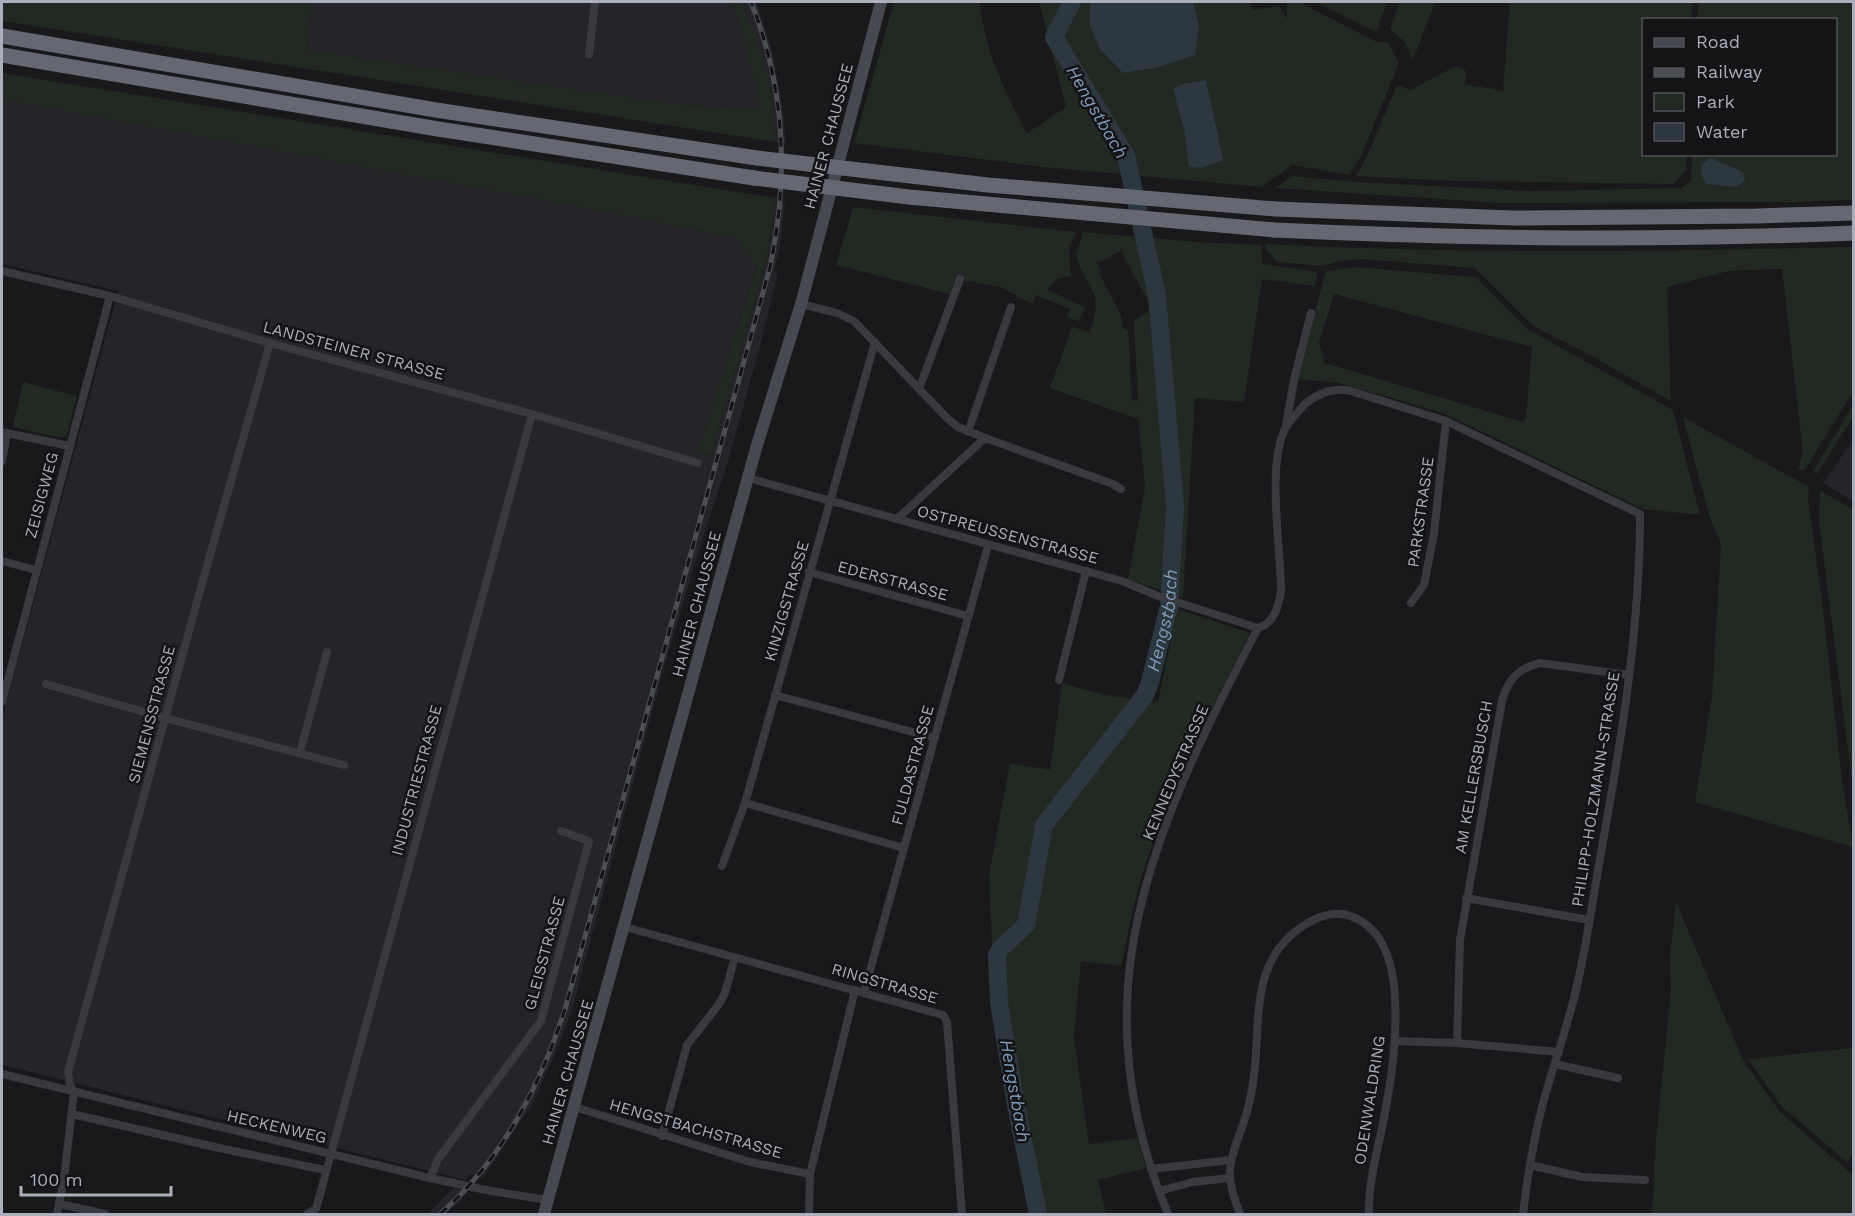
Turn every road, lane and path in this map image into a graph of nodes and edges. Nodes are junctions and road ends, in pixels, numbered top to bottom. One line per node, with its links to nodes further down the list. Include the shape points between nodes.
1 (595, 2): 4 (street)
2 (881, 2): 11 (street, HAINER CHAUSSEE)
3 (2, 36): 6 (highway, bridge, via 436,110 756,158 988,185 1275,209 1512,218)
4 (589, 54)
5 (2, 55): 7 (highway, bridge, via 438,129 754,178 909,197 1274,230 1429,236 1600,239)
6 (1854, 213)
7 (1854, 233)
8 (2, 270): 10 (street, LANDSTEINER STRASSE)
9 (960, 279): 16 (street)
10 (110, 296): 15 (street, LANDSTEINER STRASSE); 23 (street, ZEISIGWEG)
11 (801, 304): 14 (street, via 846,316); 26 (street, HAINER CHAUSSEE)
12 (1011, 308): 20 (street)
13 (1311, 313): 19 (street, PHILIPP-HOLZMANN-STRASSE)
14 (875, 342): 16 (street); 28 (street, KINZIGSTRASSE)
15 (270, 343): 17 (street, LANDSTEINER STRASSE); 45 (street, SIEMENSSTRASSE)
16 (920, 388): 20 (street, via 954,424)
17 (532, 414): 25 (street, LANDSTEINER STRASSE); 68 (street, INDUSTRIESTRASSE)
18 (1446, 421): 19 (street, PHILIPP-HOLZMANN-STRASSE, via 1351,391 1336,390 1311,400); 35 (street, PARKSTRASSE, via 1434,533 1424,585); 40 (street, PHILIPP-HOLZMANN-STRASSE, via 1640,514)
19 (1285, 428): 37 (street, PHILIPP-HOLZMANN-STRASSE, via 1277,465 1281,592 1270,621)
20 (968, 432): 22 (street)
21 (4, 433): 23 (street); 24 (street)
22 (985, 438): 27 (street); 29 (street)
23 (69, 446): 32 (street, ZEISIGWEG)
24 (2, 461)
25 (698, 463)
26 (748, 478): 28 (street, OSTPREUSSENSTRASSE); 55 (street, HAINER CHAUSSEE)
27 (1122, 489)
28 (830, 502): 29 (street, OSTPREUSSENSTRASSE); 34 (street, KINZIGSTRASSE)
29 (897, 519): 30 (street, OSTPREUSSENSTRASSE)
30 (988, 546): 33 (street, OSTPREUSSENSTRASSE); 36 (street, FULDASTRASSE)
31 (2, 561): 32 (street)
32 (36, 570): 39 (street, ZEISIGWEG)
33 (1086, 571): 37 (street, OSTPREUSSENSTRASSE); 41 (street)
34 (809, 572): 36 (street, EDERSTRASSE); 43 (street, KINZIGSTRASSE)
35 (1411, 603)
36 (968, 616): 46 (street, FULDASTRASSE)
37 (1258, 628): 71 (street, KENNEDYSTRASSE, via 1173,807 1137,925 1128,985 1127,1031 1136,1107)
38 (327, 652): 47 (street)
39 (6, 671): 44 (street, ZEISIGWEG)
40 (1629, 675): 53 (street, AM KELLERSBUSCH, via 1540,663 1517,673 1507,685); 54 (street, PHILIPP-HOLZMANN-STRASSE, via 1620,751)
41 (1059, 680)
42 (46, 684): 45 (street)
43 (775, 695): 46 (street); 49 (street, KINZIGSTRASSE)
44 (2, 702)
45 (165, 718): 47 (street); 64 (street, SIEMENSSTRASSE, via 68,1072)
46 (935, 738): 51 (street, FULDASTRASSE)
47 (300, 752): 48 (street)
48 (344, 765)
49 (746, 802): 51 (street); 52 (street, KINZIGSTRASSE)
50 (561, 831): 74 (street, GLEISSTRASSE, via 590,841 541,1021 438,1159)
51 (904, 848): 57 (street, FULDASTRASSE)
52 (722, 866)
53 (1466, 898): 54 (street); 59 (street, AM KELLERSBUSCH)
54 (1589, 920): 60 (street, PHILIPP-HOLZMANN-STRASSE)
55 (625, 927): 56 (street, RINGSTRASSE); 65 (street, HAINER CHAUSSEE)
56 (735, 957): 57 (street, RINGSTRASSE); 67 (street, via 719,1004 687,1045)
57 (860, 991): 73 (street, FULDASTRASSE); 85 (street, RINGSTRASSE, via 946,1018)
58 (1395, 1041): 59 (street); 69 (street, ODENWALDRING, via 1393,975 1384,945 1371,929 1357,918 1340,914 1315,919 1296,931 1275,954 1262,984 1252,1087); 88 (street, ODENWALDRING)
59 (1457, 1042): 60 (street)
60 (1559, 1052): 61 (street, PHILIPP-HOLZMANN-STRASSE)
61 (1555, 1064): 63 (street); 70 (street, PHILIPP-HOLZMANN-STRASSE)
62 (2, 1074): 64 (street, HECKENWEG)
63 (1618, 1078)
64 (74, 1092): 66 (street, SIEMENSSTRASSE); 68 (street, HECKENWEG)
65 (575, 1107): 67 (street, HENGSTBACHSTRASSE); 78 (street, HAINER CHAUSSEE)
66 (72, 1114): 72 (street); 79 (street, SIEMENSSTRASSE)
67 (662, 1136): 73 (street, HENGSTBACHSTRASSE, via 750,1162)
68 (329, 1154): 72 (street, INDUSTRIESTRASSE); 74 (street, HECKENWEG)
69 (1231, 1160): 71 (street); 75 (street, ODENWALDRING)
70 (1530, 1165): 76 (street, via 1582,1177); 89 (street, PHILIPP-HOLZMANN-STRASSE)
71 (1151, 1169): 77 (street, KENNEDYSTRASSE)
72 (325, 1170): 82 (street, INDUSTRIESTRASSE, via 316,1209)
73 (810, 1174): 84 (street, FULDASTRASSE)
74 (430, 1178): 78 (street, HECKENWEG)
75 (1230, 1178): 77 (street); 87 (street, ODENWALDRING)
76 (1645, 1180)
77 (1159, 1191): 86 (street, KENNEDYSTRASSE)
78 (548, 1200): 83 (street, HAINER CHAUSSEE)
79 (60, 1204): 80 (street, SIEMENSSTRASSE); 81 (street)
80 (57, 1215)
81 (105, 1215)
82 (307, 1215)
83 (544, 1215)
84 (809, 1215)
85 (962, 1215)
86 (1168, 1215)
87 (1240, 1215)
88 (1369, 1215)
89 (1523, 1215)

